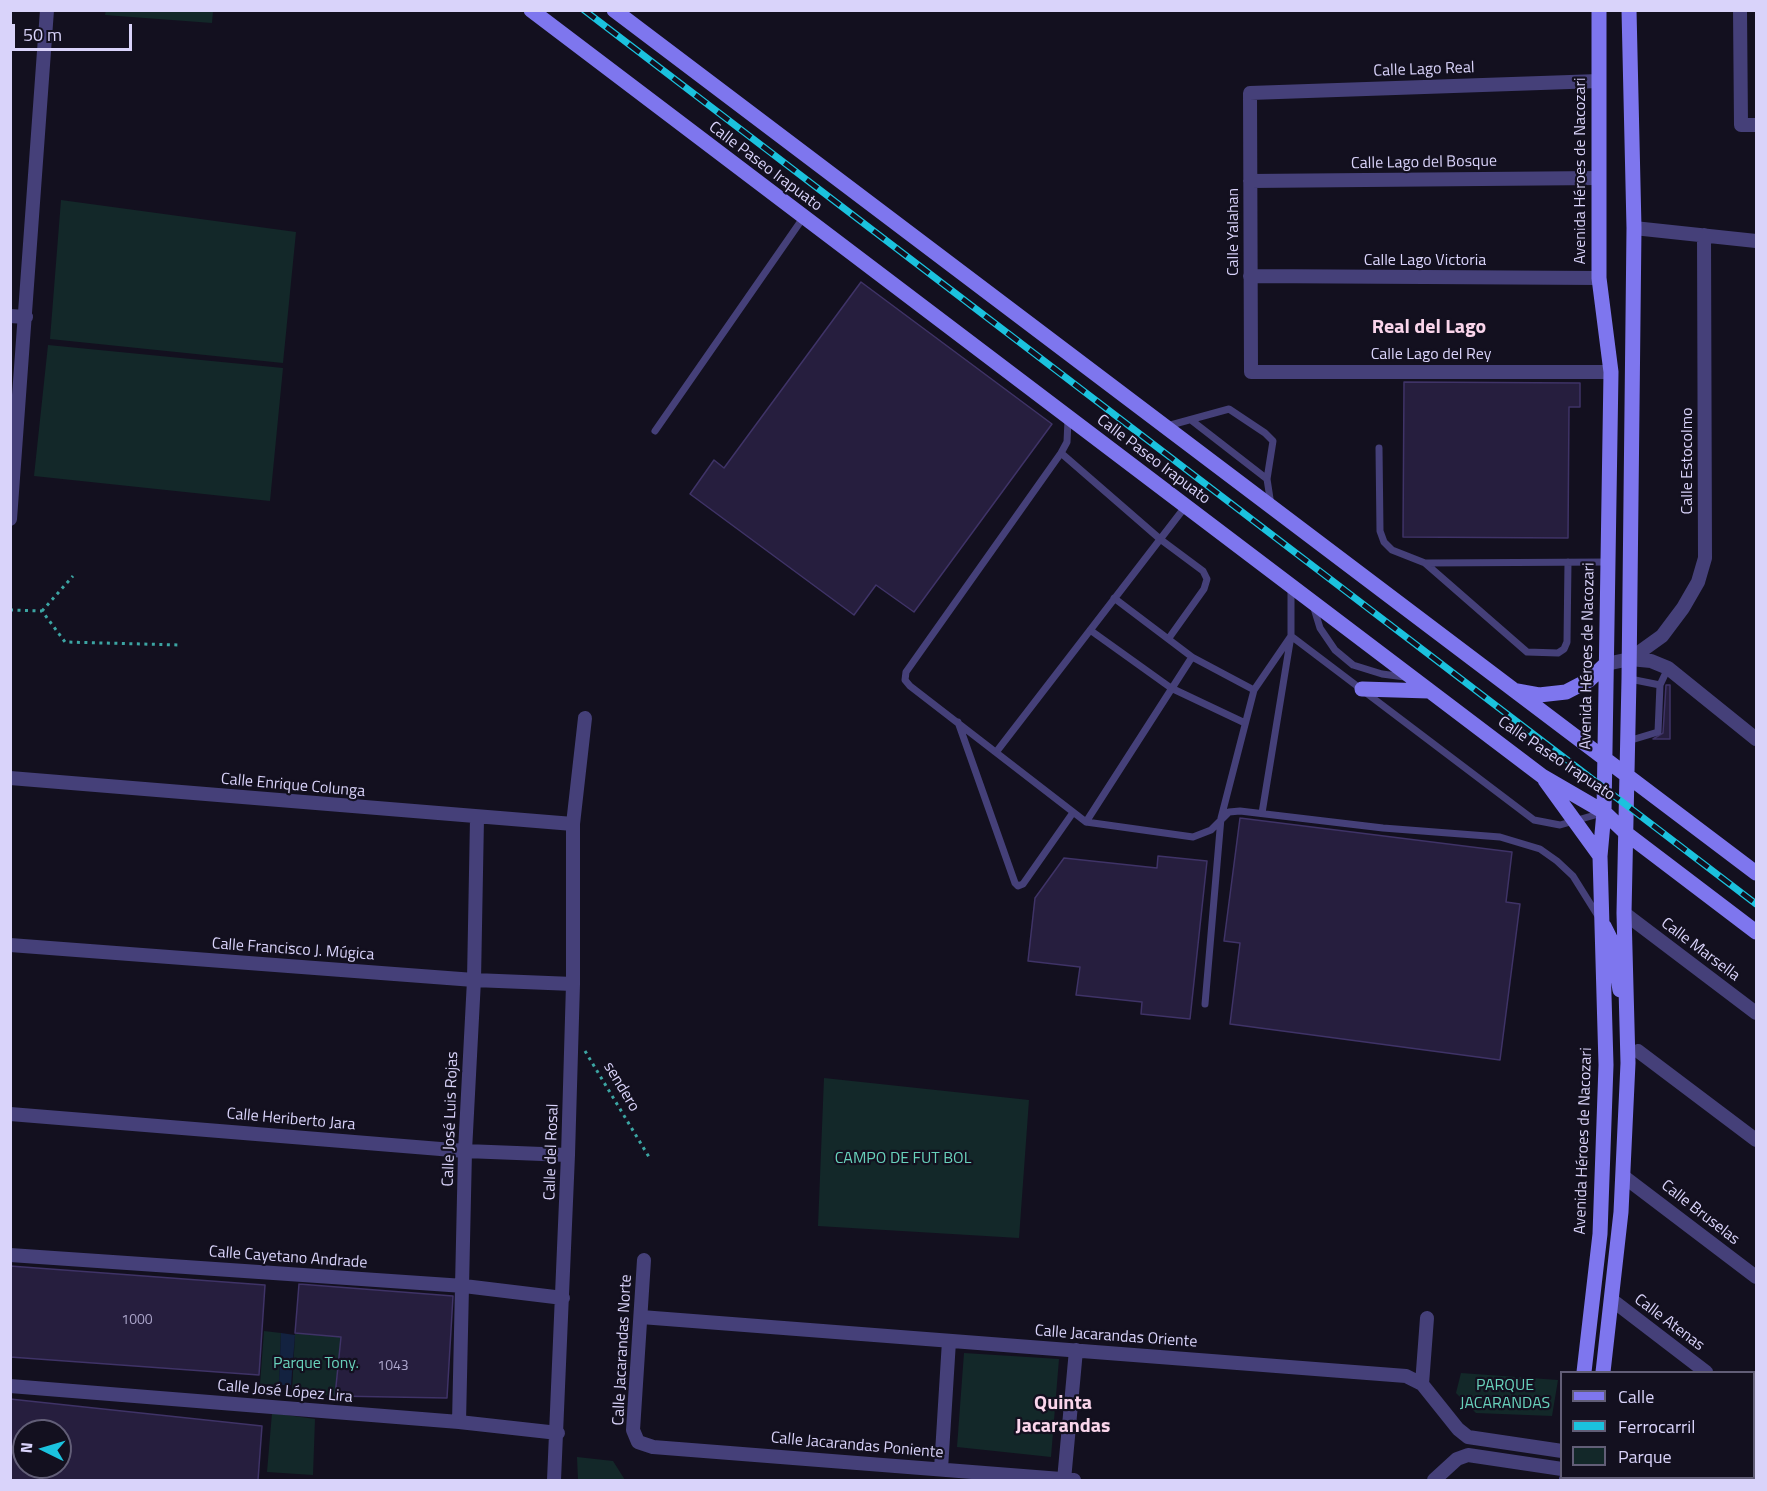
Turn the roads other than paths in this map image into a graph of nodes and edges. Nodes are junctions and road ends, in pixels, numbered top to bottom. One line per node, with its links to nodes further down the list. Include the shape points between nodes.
1 (47, 10): 19 (street)
2 (531, 10): 12 (main road, Calle Paseo Irapuato)
3 (614, 10): 24 (main road, Calle Paseo Irapuato)
4 (1599, 10): 7 (main road, Avenida Héroes de Nacozari)
5 (1629, 10): 13 (main road)
6 (1740, 10): 9 (street, via 1741,125)
7 (1599, 81): 8 (street, Calle Lago Real); 10 (main road, Avenida Héroes de Nacozari)
8 (1250, 93): 11 (street, Calle Yalahan)
9 (1756, 125)
10 (1599, 178): 11 (street, Calle Lago del Bosque); 17 (main road, Avenida Héroes de Nacozari)
11 (1250, 181): 16 (street, Calle Yalahan)
12 (803, 218): 22 (main road, Calle Paseo Irapuato); 25 (lane)
13 (1634, 228): 14 (street); 43 (main road)
14 (1704, 235): 15 (street); 43 (street, Calle Estocolmo, via 1705,558 1698,582 1683,608 1662,636)
15 (1756, 241)
16 (1250, 276): 17 (street, Calle Lago Victoria); 20 (street, Calle Yalahan)
17 (1599, 278): 21 (main road, Avenida Héroes de Nacozari)
18 (10, 316): 19 (street)
19 (26, 317): 31 (street)
20 (1251, 372): 21 (street, Calle Lago del Rey)
21 (1611, 372): 35 (main road, Avenida Héroes de Nacozari)
22 (1067, 418): 27 (lane, via 1067,442); 29 (main road, Calle Paseo Irapuato)
23 (1191, 420): 24 (lane); 28 (lane); 28 (lane, via 1229,409 1265,433 1272,441)
24 (1165, 426): 30 (main road, Calle Paseo Irapuato)
25 (655, 431)
26 (1379, 448): 33 (lane, via 1380,531 1384,542 1392,550)
27 (1061, 453): 32 (lane); 55 (lane, via 906,672 905,680 910,686)
28 (1267, 479): 30 (lane)
29 (1185, 507): 32 (lane); 36 (main road, Calle Paseo Irapuato)
30 (1272, 507): 53 (main road, Calle Paseo Irapuato)
31 (10, 519)
32 (1160, 539): 37 (lane); 41 (lane, via 1203,571 1207,579)
33 (1425, 562): 34 (lane); 34 (lane, via 1527,652 1558,653 1567,642)
34 (1568, 562): 35 (lane)
35 (1607, 562): 44 (main road, Avenida Héroes de Nacozari)
36 (1292, 587): 38 (main road, Calle Paseo Irapuato); 40 (lane)
37 (1114, 598): 39 (lane); 41 (lane)
38 (1313, 603): 46 (main road, Calle Paseo Irapuato); 46 (lane, via 1320,628 1335,650 1353,665)
39 (1090, 630): 49 (lane); 59 (lane)
40 (1291, 636): 50 (lane); 51 (lane); 65 (lane)
41 (1169, 638): 42 (lane)
42 (1192, 657): 49 (lane); 51 (lane)
43 (1630, 659): 44 (street); 45 (street, via 1652,661); 47 (main road)
44 (1606, 664): 53 (main road, via 1589,680 1566,692 1539,695); 60 (main road, Avenida Héroes de Nacozari)
45 (1668, 668): 48 (lane); 57 (street)
46 (1412, 678): 52 (main road, Calle Paseo Irapuato)
47 (1629, 678): 48 (lane); 58 (main road)
48 (1660, 685): 58 (lane, via 1658,732)
49 (1172, 688): 56 (lane); 69 (lane)
50 (1362, 689): 52 (main road); 70 (lane, via 1534,820 1560,825)
51 (1254, 690): 56 (lane)
52 (1429, 691): 61 (main road, Calle Paseo Irapuato)
53 (1515, 691): 60 (main road, Calle Paseo Irapuato)
54 (585, 718): 71 (street, Calle del Rosal)
55 (958, 722): 59 (lane); 66 (lane, via 1018,886)
56 (1245, 723): 68 (lane)
57 (1756, 739)
58 (1628, 741): 62 (main road)
59 (997, 752): 66 (lane)
60 (1604, 758): 62 (main road, Calle Paseo Irapuato); 64 (main road, Avenida Héroes de Nacozari)
61 (1542, 776): 64 (main road, Calle Paseo Irapuato); 70 (main road)
62 (1627, 776): 72 (main road); 74 (main road, Calle Paseo Irapuato)
63 (10, 778): 67 (street, Calle Enrique Colunga)
64 (1604, 812): 70 (lane); 72 (main road, Calle Paseo Irapuato); 73 (main road, Avenida Héroes de Nacozari)
65 (1262, 813): 68 (lane, via 1229,812); 76 (lane, via 1522,842 1540,849 1573,876)
66 (1072, 814): 69 (lane)
67 (477, 818): 71 (street, Calle Enrique Colunga); 79 (street, Calle José Luis Rojas)
68 (1221, 819): 69 (lane, via 1211,830 1193,837); 81 (lane)
69 (1086, 822)
70 (1575, 822): 73 (main road)
71 (573, 824): 80 (street, Calle del Rosal)
72 (1627, 834): 75 (main road); 77 (main road, Calle Paseo Irapuato)
73 (1600, 856): 76 (main road, Avenida Héroes de Nacozari)
74 (1756, 873)
75 (1624, 913): 82 (main road); 83 (street, Calle Marsella)
76 (1601, 921): 82 (main road, via 1612,942 1617,980); 100 (main road, Avenida Héroes de Nacozari, via 1605,1149)
77 (1756, 932)
78 (10, 945): 79 (street, Calle Francisco J. Múgica)
79 (474, 980): 80 (street, Calle Francisco J. Múgica); 87 (street, Calle José Luis Rojas)
80 (573, 984): 88 (street, Calle del Rosal)
81 (1205, 1004)
82 (1628, 1009): 89 (main road)
83 (1756, 1013)
84 (1638, 1051): 86 (street)
85 (10, 1114): 87 (street, Calle Heriberto Jara)
86 (1756, 1140)
87 (465, 1151): 88 (street, Calle Heriberto Jara); 93 (street, Calle José Luis Rojas)
88 (568, 1155): 94 (street, Calle del Rosal)
89 (1623, 1176): 92 (street, Calle Bruselas); 95 (main road)
90 (10, 1255): 93 (street, Calle Cayetano Andrade)
91 (644, 1260): 96 (street, Calle Jacarandas Norte)
92 (1756, 1277)
93 (464, 1286): 94 (street, Calle Cayetano Andrade); 105 (street, Calle José Luis Rojas)
94 (563, 1298): 106 (street, Calle del Rosal)
95 (1612, 1300): 101 (main road); 102 (street, Calle Atenas)
96 (641, 1317): 98 (street, Calle Jacarandas Oriente); 107 (street, Calle Jacarandas Norte, via 633,1430)
97 (1426, 1318): 103 (street)
98 (949, 1341): 99 (street, Calle Jacarandas Oriente); 109 (street)
99 (1076, 1350): 103 (street, Calle Jacarandas Oriente, via 1406,1376); 112 (street)
100 (1584, 1371)
101 (1603, 1371)
102 (1705, 1371)
103 (1422, 1384): 108 (street, via 1468,1437)
104 (10, 1386): 105 (street, Calle José López Lira)
105 (459, 1422): 106 (street, Calle José López Lira)
106 (558, 1433): 111 (street, Calle del Rosal)
107 (638, 1442): 109 (street, Calle Jacarandas Poniente, via 653,1447)
108 (1560, 1451)
109 (941, 1469): 112 (street, Calle Jacarandas Poniente)
110 (1560, 1469): 114 (street, via 1468,1455 1457,1459)
111 (554, 1480)
112 (1064, 1480): 113 (street, Calle Jacarandas Poniente)
113 (1074, 1480)
114 (1434, 1480)

